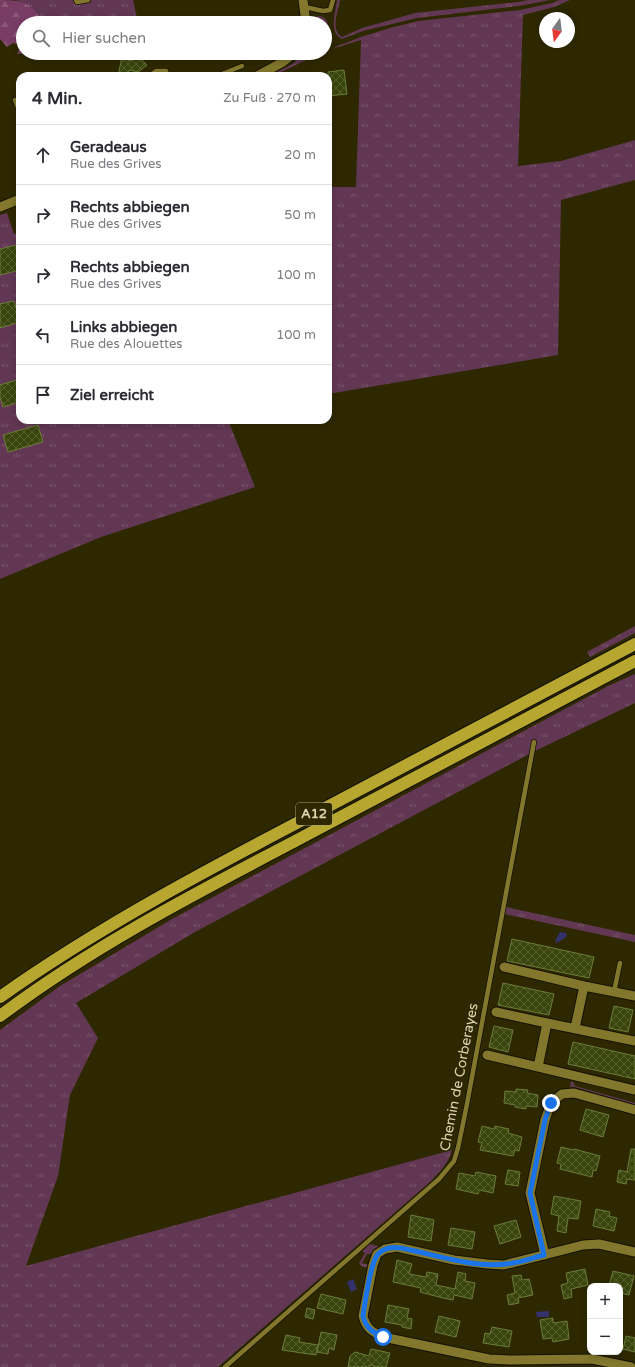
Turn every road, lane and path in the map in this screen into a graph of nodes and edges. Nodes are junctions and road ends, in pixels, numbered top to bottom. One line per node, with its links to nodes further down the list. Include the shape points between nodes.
1 (76, 0): 2 (lane)
2 (88, 0)
3 (333, 0): 4 (lane, via 330,10 323,11)
4 (304, 4): 5 (street)
5 (305, 16)
6 (285, 60): 11 (street)
7 (242, 66): 10 (lane)
8 (155, 72): 9 (lane)
9 (166, 72)
10 (227, 72)
11 (264, 72)
12 (14, 100): 13 (lane)
13 (16, 104)
14 (16, 200): 15 (street)
15 (0, 206)
16 (635, 644): 24 (highway, A12, via 190,880 93,935)
17 (635, 661): 26 (highway, A12, via 183,901 77,962)
18 (534, 742): 36 (lane, Chemin de Corberayes, via 454,1161 439,1179)
19 (620, 964): 22 (lane)
20 (504, 968): 21 (street)
21 (584, 986): 22 (street); 28 (street)
22 (614, 992): 23 (street)
23 (635, 996)
24 (0, 997)
25 (496, 1012): 27 (street)
26 (0, 1016)
27 (547, 1023): 28 (street); 31 (street)
28 (575, 1028): 29 (street)
29 (635, 1041)
30 (487, 1055): 31 (street)
31 (538, 1067): 32 (street)
32 (635, 1090)
33 (635, 1110): 35 (street, via 574,1093 562,1094 551,1103 530,1193)
34 (635, 1252): 35 (street, via 599,1244 583,1245)
35 (544, 1255): 37 (street, via 510,1264 487,1264 454,1260 397,1247 385,1249 378,1254 373,1265 364,1306 365,1324 372,1332 383,1337 488,1359 592,1359)
36 (225, 1367)
37 (631, 1367)

